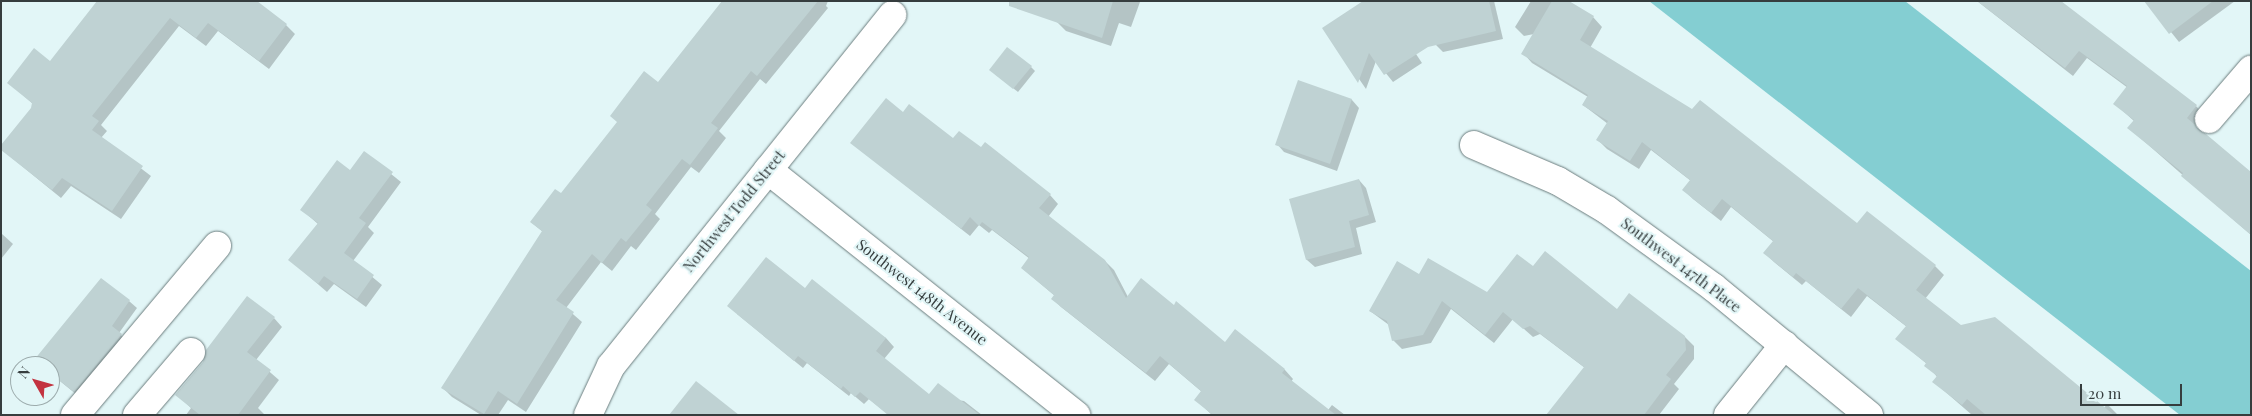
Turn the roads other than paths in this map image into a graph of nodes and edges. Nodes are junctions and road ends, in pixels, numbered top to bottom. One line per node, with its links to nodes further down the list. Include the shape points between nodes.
1 (892, 15): 5 (street, Northwest Todd Street)
2 (2251, 70): 3 (street)
3 (2209, 119)
4 (1474, 145): 7 (street, Southwest 147th Place, via 1558,181 1607,210 1713,287)
5 (768, 170): 11 (street, Northwest Todd Street, via 611,366); 12 (street, Southwest 148th Avenue)
6 (217, 246): 9 (street)
7 (1784, 345): 13 (street); 14 (street, Southwest 147th Place)
8 (190, 352): 10 (street)
9 (75, 415)
10 (137, 415)
11 (588, 415)
12 (1076, 415)
13 (1728, 415)
14 (1869, 415)

